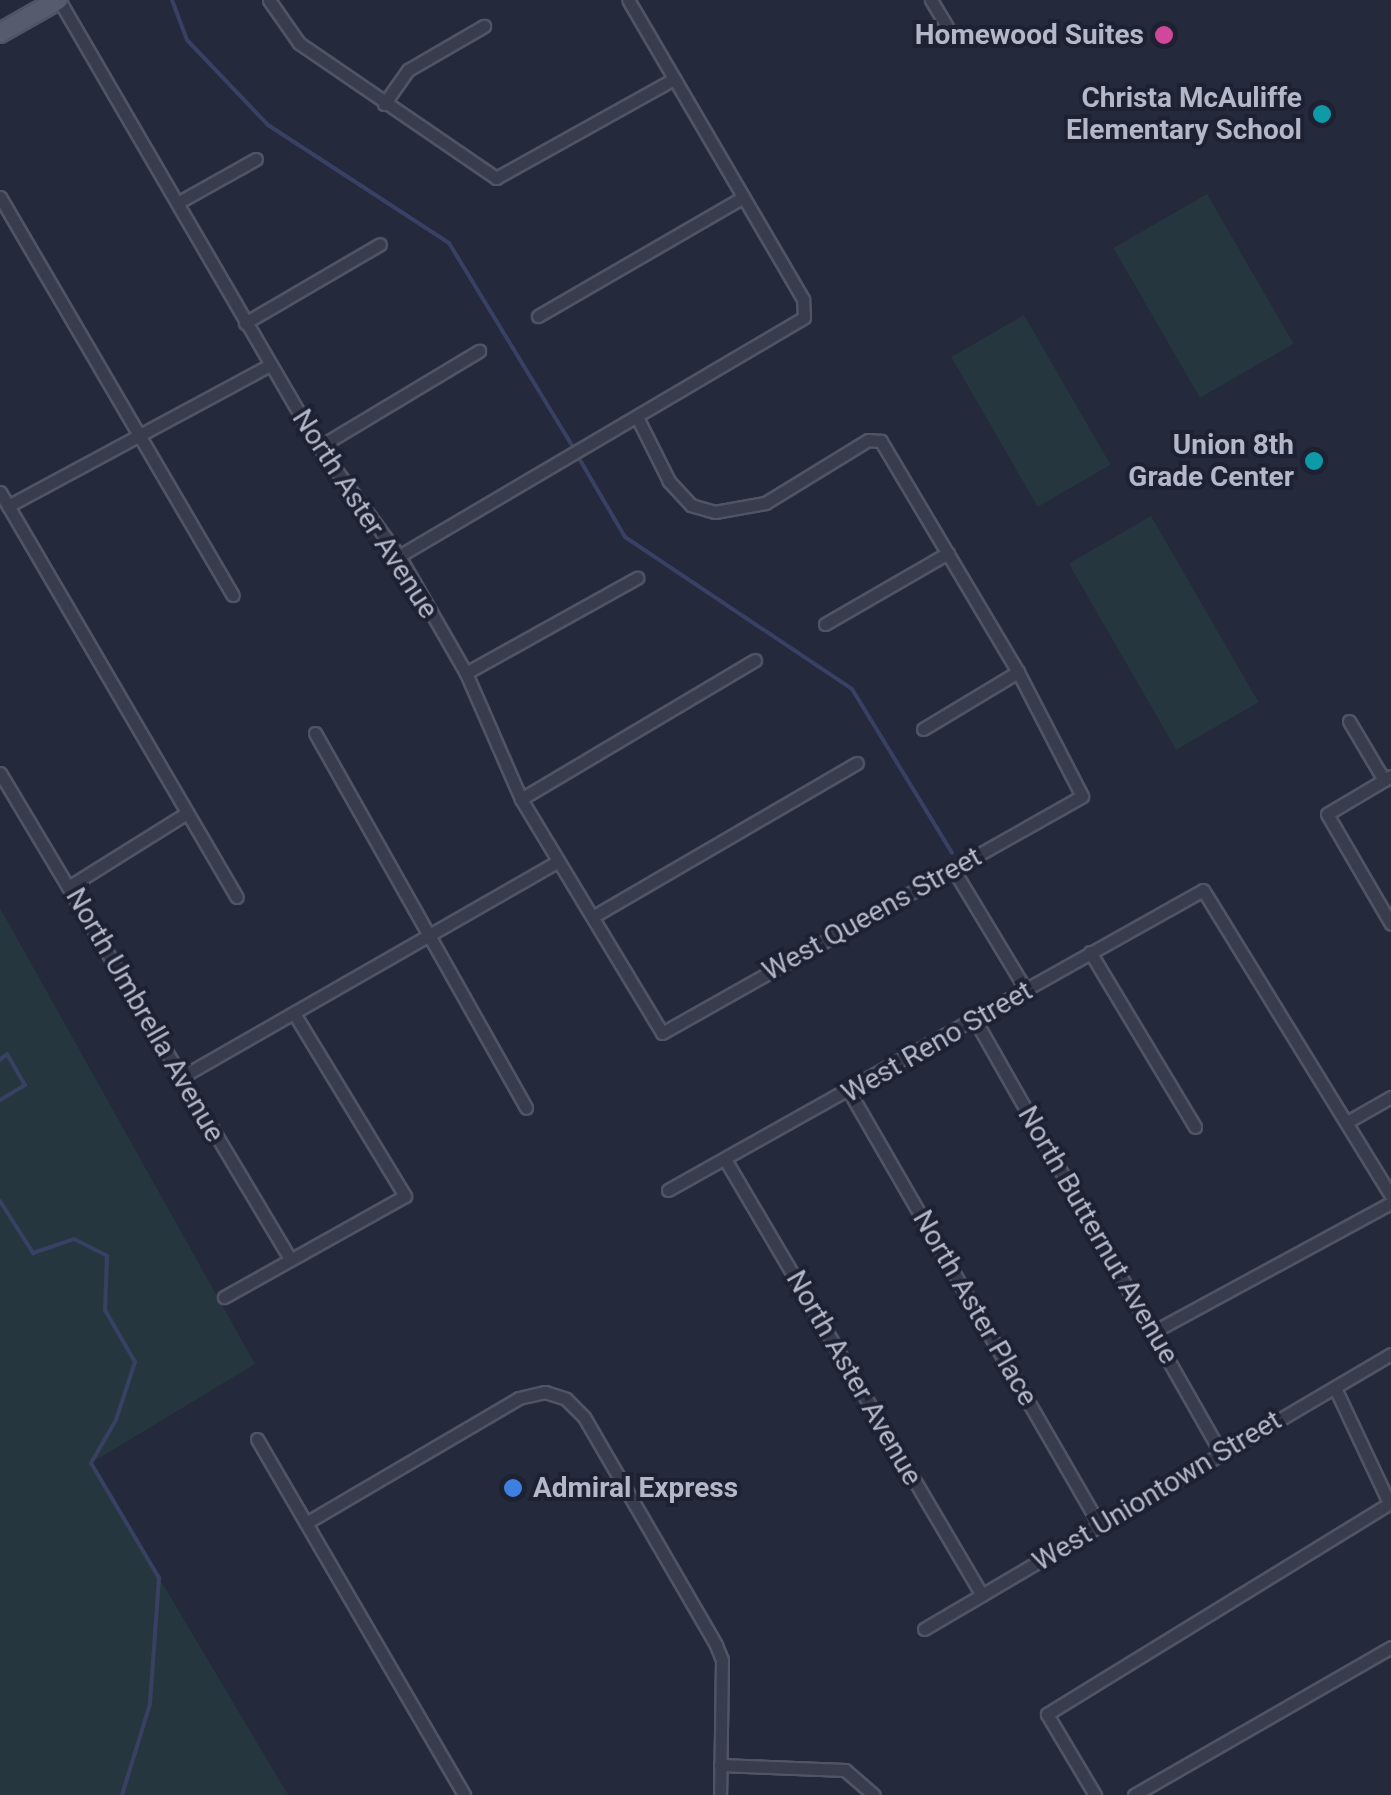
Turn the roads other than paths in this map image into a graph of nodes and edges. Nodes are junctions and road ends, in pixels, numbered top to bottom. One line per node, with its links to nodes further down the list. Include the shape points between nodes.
1 (58, 0): 7 (main road); 13 (street, North Aster Avenue)
2 (269, 0): 9 (street, via 299,43)
3 (628, 0): 8 (street)
4 (932, 0): 6 (street)
5 (484, 26): 9 (street, via 408,70)
6 (947, 27)
7 (0, 33)
8 (674, 79): 9 (street, via 496,178); 11 (street)
9 (384, 104)
10 (256, 159): 13 (street)
11 (743, 197): 15 (street); 19 (street, via 806,311 795,326)
12 (0, 198): 20 (street)
13 (179, 202): 16 (street, North Aster Avenue)
14 (380, 244): 16 (street)
15 (538, 316)
16 (244, 323): 18 (street, North Aster Avenue)
17 (479, 351): 21 (street)
18 (270, 365): 20 (street); 21 (street, North Aster Avenue)
19 (636, 417): 24 (street, via 669,481 691,505 738,513 766,504 868,440 881,441); 25 (street)
20 (140, 438): 23 (street); 27 (street)
21 (319, 448): 25 (street, North Aster Avenue)
22 (0, 492): 23 (street)
23 (8, 506): 39 (street)
24 (948, 553): 28 (street); 30 (street)
25 (399, 556): 31 (street, North Aster Avenue)
26 (636, 578): 31 (street)
27 (233, 595)
28 (825, 624)
29 (756, 660): 38 (street)
30 (1018, 672): 33 (street); 41 (street, West Queens Street, via 1082,796)
31 (466, 673): 38 (street, North Aster Avenue)
32 (1349, 721): 37 (street)
33 (923, 729)
34 (315, 734): 46 (street)
35 (856, 763): 44 (street)
36 (0, 773): 42 (street, North Umbrella Avenue)
37 (1387, 778): 45 (street, via 1327,814)
38 (521, 799): 40 (street, North Aster Avenue)
39 (187, 813): 42 (street); 43 (street)
40 (558, 861): 44 (street, North Aster Avenue); 46 (street)
41 (953, 869): 48 (street); 51 (street, West Queens Street)
42 (70, 886): 52 (street, North Umbrella Avenue)
43 (237, 897)
44 (594, 916): 51 (street, North Aster Avenue)
45 (1391, 924)
46 (427, 932): 49 (street); 55 (street)
47 (1090, 952): 48 (street, West Reno Street); 56 (street, West Reno Street, via 1204,890); 57 (street)
48 (1026, 990): 50 (street, West Reno Street)
49 (295, 1015): 52 (street); 61 (street, via 406,1196)
50 (975, 1020): 53 (street, West Reno Street); 63 (street, North Butternut Avenue)
51 (662, 1032)
52 (178, 1079): 61 (street, North Umbrella Avenue)
53 (850, 1093): 58 (street, West Reno Street); 70 (street, North Aster Place)
54 (1391, 1097): 56 (street)
55 (526, 1108)
56 (1347, 1122): 60 (street)
57 (1195, 1127)
58 (726, 1161): 59 (street, West Reno Street); 71 (street, North Aster Avenue)
59 (668, 1190)
60 (1391, 1200): 63 (street)
61 (290, 1257): 62 (street)
62 (224, 1297)
63 (1152, 1332): 67 (street, North Butternut Avenue)
64 (1391, 1354): 65 (street, West Uniontown Street)
65 (1335, 1388): 67 (street, West Uniontown Street); 68 (street)
66 (257, 1440): 69 (street)
67 (1220, 1451): 70 (street, West Uniontown Street)
68 (1390, 1502): 78 (street, via 1047,1714)
69 (306, 1523): 74 (street, via 520,1398 556,1394 575,1406 716,1644 722,1660); 75 (street)
70 (1099, 1524): 71 (street, West Uniontown Street)
71 (982, 1595): 72 (street, West Uniontown Street)
72 (924, 1628)
73 (1391, 1647): 79 (street)
74 (720, 1765): 76 (street); 77 (street, via 846,1770)
75 (464, 1795)
76 (720, 1795)
77 (874, 1795)
78 (1095, 1795)
79 (1134, 1795)

